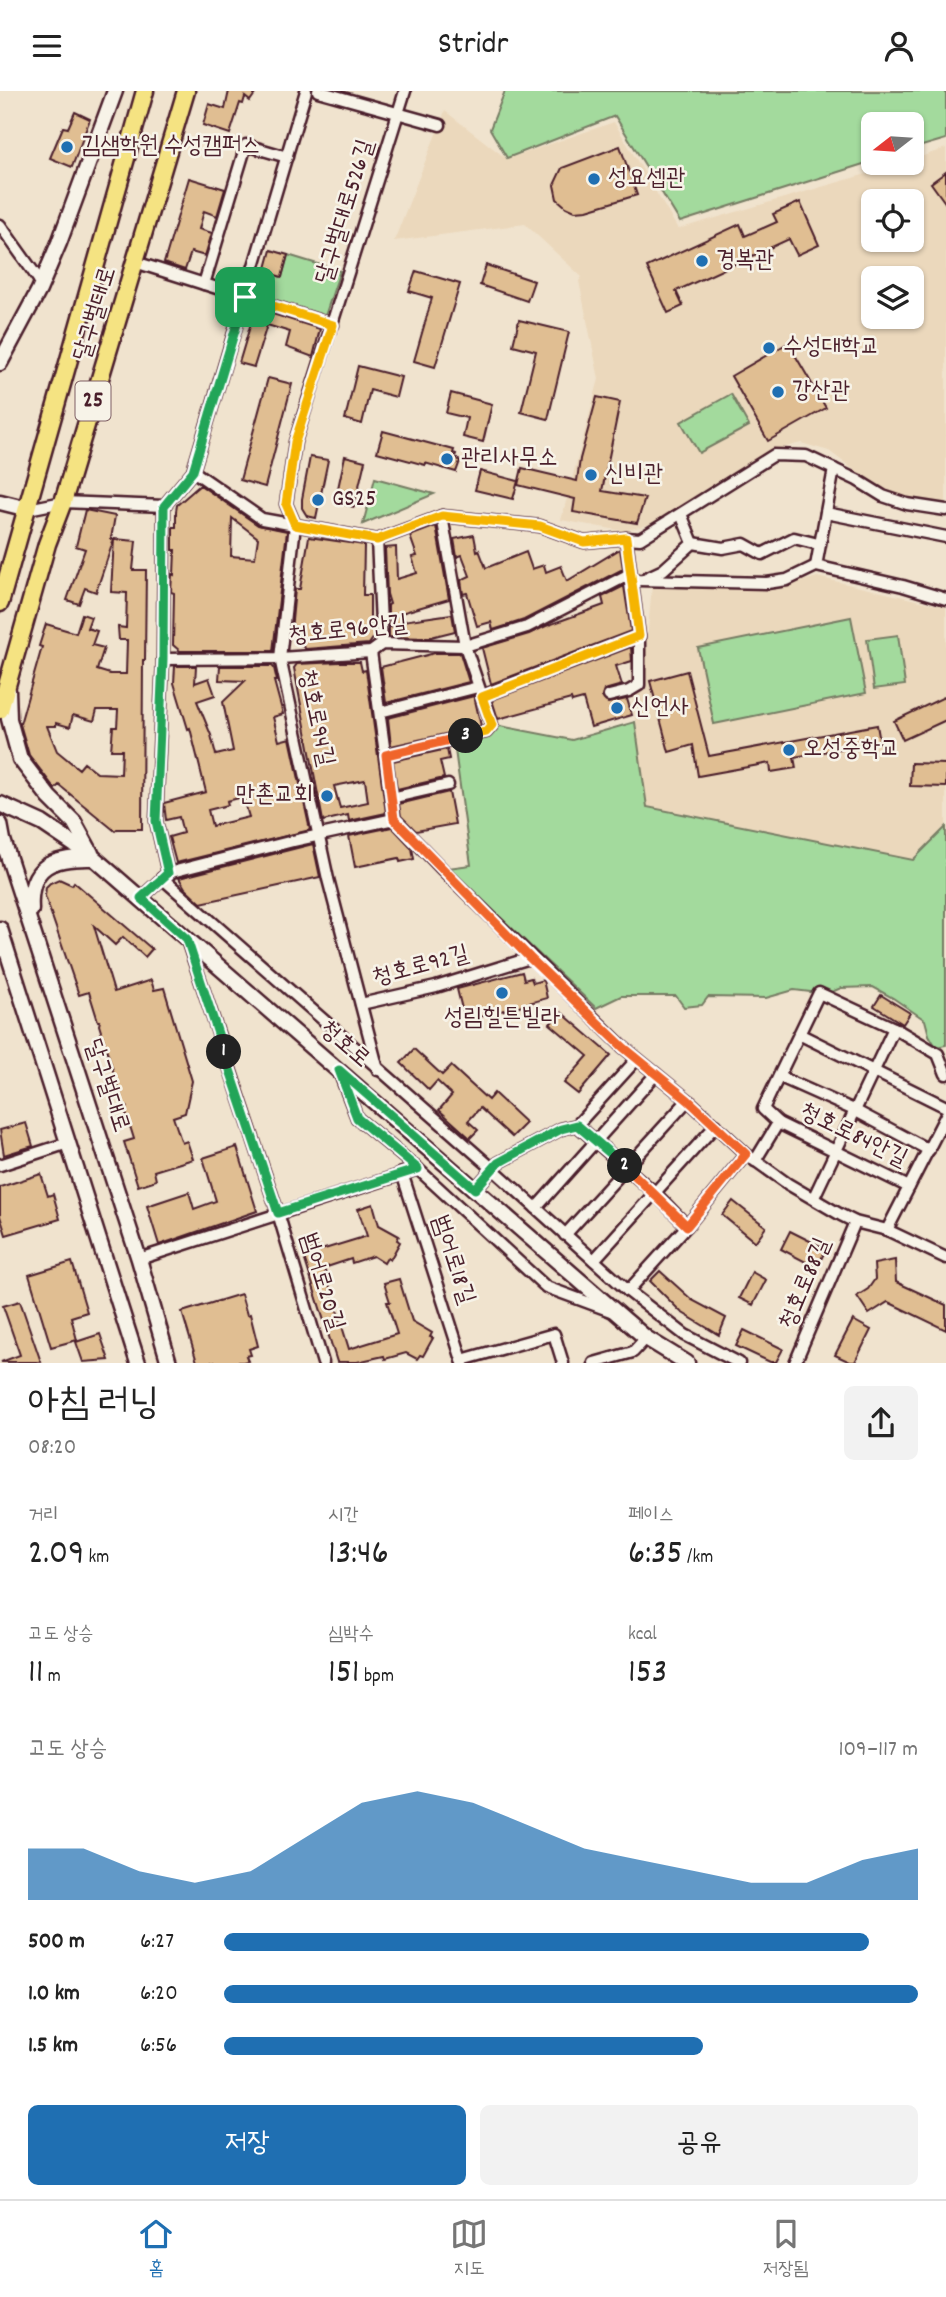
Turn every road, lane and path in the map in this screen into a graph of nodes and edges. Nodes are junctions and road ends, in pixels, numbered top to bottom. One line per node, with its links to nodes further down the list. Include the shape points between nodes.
1 (115, 91): 13 (main road)
2 (145, 91): 22 (main road, 달구벌대로 / 25)
3 (186, 91): 11 (main road, 달구벌대로 / 25)
4 (306, 91): 9 (street)
5 (318, 91): 7 (street)
6 (405, 91): 7 (street, 달구벌대로526길)
7 (399, 114): 8 (street); 15 (street, 달구벌대로526길)
8 (440, 125)
9 (287, 157): 12 (street, via 246,145); 14 (street)
10 (0, 225): 13 (street)
11 (135, 262): 12 (street); 20 (main road, 달구벌대로 / 25)
12 (204, 283): 14 (street)
13 (42, 284): 16 (main road)
14 (245, 297): 15 (street); 18 (street)
15 (333, 325): 27 (street, 달구벌대로526길, via 295,442 286,504)
16 (0, 363)
17 (834, 469): 23 (street, via 883,496); 24 (street); 25 (street, via 806,456 774,454)
18 (193, 471): 21 (street); 27 (street, via 262,519)
19 (0, 502): 22 (main road)
20 (63, 502): 21 (street); 22 (street); 43 (main road, 달구벌대로 / 25)
21 (164, 506): 42 (street)
22 (28, 509): 36 (main road, 달구벌대로 / 25)
23 (946, 510)
24 (826, 513): 28 (street); 32 (street)
25 (681, 514): 29 (street, via 640,539); 31 (street)
26 (442, 516): 29 (street, via 540,526 584,542); 30 (street); 39 (street)
27 (295, 525): 30 (street); 41 (street, 청호로94길)
28 (946, 537)
29 (626, 538): 34 (street)
30 (377, 540): 38 (street)
31 (693, 543): 32 (street, via 723,548 744,544 762,554 794,538); 34 (street, via 663,570)
32 (818, 544): 33 (street)
33 (816, 566): 34 (street, via 787,580 767,583); 35 (street)
34 (637, 579): 37 (street); 39 (street, 청호로96안길, via 626,576 527,627)
35 (946, 599)
36 (0, 603)
37 (639, 636): 44 (street); 45 (street, via 639,685)
38 (382, 644): 39 (street, 청호로96안길); 40 (street, 청호로96안길)
39 (465, 646): 44 (street)
40 (371, 652): 41 (street, 청호로96안길); 47 (street)
41 (280, 658): 42 (street, 청호로96안길); 54 (street, 청호로94길)
42 (163, 659): 56 (street, via 156,821)
43 (7, 684): 46 (main road, 달구벌대로 / 25); 55 (main road, via 9,719 20,759 74,822)
44 (480, 692): 47 (street); 48 (street, via 492,725 486,732)
45 (609, 696)
46 (0, 711)
47 (380, 712): 48 (street)
48 (386, 755): 50 (street)
49 (448, 785): 50 (street)
50 (391, 798): 52 (street)
51 (0, 804): 55 (main road, 청호로, via 42,823)
52 (394, 819): 54 (street); 61 (street, 청호로92길)
53 (0, 824): 59 (main road, 달구벌대로)
54 (319, 835): 56 (street); 62 (street, 청호로94길)
55 (94, 858): 57 (main road, 청호로); 59 (main road, via 66,857 36,874 30,894)
56 (165, 876): 57 (street); 66 (street)
57 (141, 898): 60 (main road, 청호로)
58 (0, 929): 80 (main road)
59 (32, 929): 101 (main road, 달구벌대로)
60 (187, 939): 67 (main road, 청호로); 95 (street, 범어로20길)
61 (530, 958): 62 (street, 청호로92길); 65 (street, 청호로92길)
62 (361, 1004): 66 (street, 청호로94길)
63 (894, 1028): 64 (street, 청호로84안길, via 819,993); 68 (street); 70 (street, 청호로84안길, via 938,1054)
64 (800, 1035): 68 (street); 71 (street, 청호로84안길)
65 (637, 1059): 69 (street, 청호로88길); 77 (street)
66 (378, 1069): 86 (street)
67 (339, 1070): 88 (street, via 357,1118); 91 (main road, 청호로)
68 (873, 1070): 73 (street); 74 (street)
69 (656, 1074): 72 (street, 청호로88길); 79 (street)
70 (946, 1074)
71 (780, 1077): 74 (street, 청호로84안길); 76 (street, 청호로84안길, via 763,1109)
72 (688, 1100): 78 (street, 청호로88길); 87 (street)
73 (946, 1107)
74 (854, 1109): 81 (street, 청호로84안길); 82 (street)
75 (946, 1115): 81 (street, 청호로84안길)
76 (778, 1123): 82 (street, 청호로84안길); 84 (street, 청호로84안길)
77 (577, 1125): 79 (street); 86 (street)
78 (716, 1125): 83 (street, 청호로88길); 92 (street)
79 (597, 1142): 87 (street); 94 (street)
80 (68, 1143): 85 (street); 107 (main road)
81 (929, 1150): 90 (street, 청호로84안길)
82 (834, 1151): 90 (street, 청호로84안길); 93 (street)
83 (746, 1154): 84 (street, 청호로88길); 97 (street)
84 (755, 1161): 93 (street, 청호로88길)
85 (0, 1165)
86 (493, 1168): 91 (street); 94 (street)
87 (627, 1168): 92 (street); 99 (street)
88 (418, 1169): 89 (street); 104 (street, via 546,1287)
89 (402, 1173): 95 (street); 106 (street, 범어로18길)
90 (909, 1187): 98 (street, 청호로84안길)
91 (475, 1189): 104 (main road, 청호로)
92 (656, 1194): 97 (street); 102 (street)
93 (814, 1197): 96 (street, 청호로88길)
94 (536, 1209): 99 (street)
95 (278, 1213): 101 (street); 109 (street, 범어로20길)
96 (855, 1222): 98 (street, 청호로88길); 114 (street, 청호로88길)
97 (687, 1226): 103 (street)
98 (887, 1230): 100 (street)
99 (565, 1235): 102 (street)
100 (946, 1258)
101 (139, 1259): 108 (main road, 달구벌대로)
102 (594, 1260): 103 (street)
103 (628, 1291): 113 (street, via 685,1335)
104 (617, 1313): 105 (main road, 청호로)
105 (646, 1338): 111 (street, via 633,1352); 112 (main road, 청호로)
106 (463, 1361): 110 (street, 범어로18길, via 554,1334)
107 (134, 1362)
108 (169, 1363)
109 (324, 1363)
110 (563, 1363)
111 (594, 1363)
112 (687, 1363)
113 (739, 1363)
114 (795, 1363)

